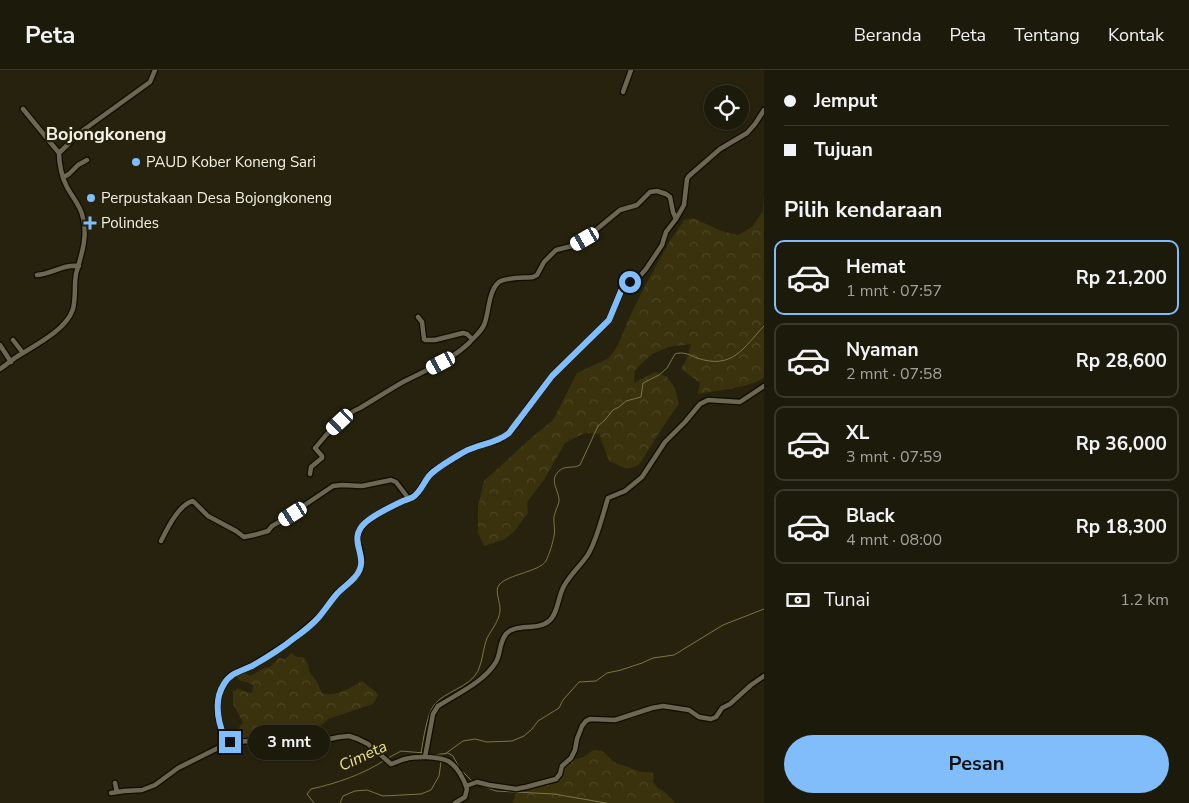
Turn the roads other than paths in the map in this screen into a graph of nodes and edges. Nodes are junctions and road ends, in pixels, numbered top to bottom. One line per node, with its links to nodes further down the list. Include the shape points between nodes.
1 (155, 70): 6 (street, via 150,82 82,131)
2 (631, 70): 3 (street)
3 (623, 92)
4 (23, 109): 6 (street)
5 (764, 110): 9 (street, via 747,133 720,149 689,176 684,205)
6 (59, 154): 8 (street)
7 (88, 160): 8 (street)
8 (64, 177): 10 (street, via 83,218 84,247)
9 (676, 219): 13 (street, via 670,198 657,191 650,192 637,205 620,210 585,239 556,250 544,262 538,275 500,282 493,292 483,328); 21 (street, via 646,269 621,291 609,320 552,376 509,433 499,440 464,452 434,471 416,495)
10 (79, 266): 11 (street, via 67,266); 16 (street, via 71,314 44,341)
11 (37, 275)
12 (418, 317): 13 (street, via 425,340 463,333)
13 (472, 339): 20 (street, via 441,363 354,410 315,448 322,458 311,467)
14 (13, 340): 16 (street)
15 (0, 345): 17 (street)
16 (23, 353): 17 (street)
17 (10, 362): 18 (street)
18 (0, 369)
19 (764, 386): 25 (street, via 740,402 708,400 700,404 665,442 642,476 625,490 608,498 590,550 564,586 552,619 541,625 507,632 496,661 483,678 438,706 433,714)
20 (310, 474)
21 (409, 498): 22 (street, via 391,480 362,486 333,486 268,531 247,537 208,516 193,501 178,513); 24 (street, via 368,520 361,528 357,537 362,562 360,571 336,594 320,616 292,640 227,679 220,692 217,711 225,739)
22 (161, 541)
23 (764, 676): 27 (street, via 711,719 699,717 689,710 663,706 615,720 590,719 580,729 571,758 553,780 516,789 474,782)
24 (230, 742): 25 (street, via 282,739 315,742 344,736 368,744 391,764); 28 (street, via 178,768 155,785 142,790)
25 (425, 754): 27 (street, via 454,766)
26 (115, 783): 28 (street)
27 (466, 786): 30 (street, via 465,797)
28 (117, 792): 29 (street)
29 (111, 794)
30 (455, 803)

